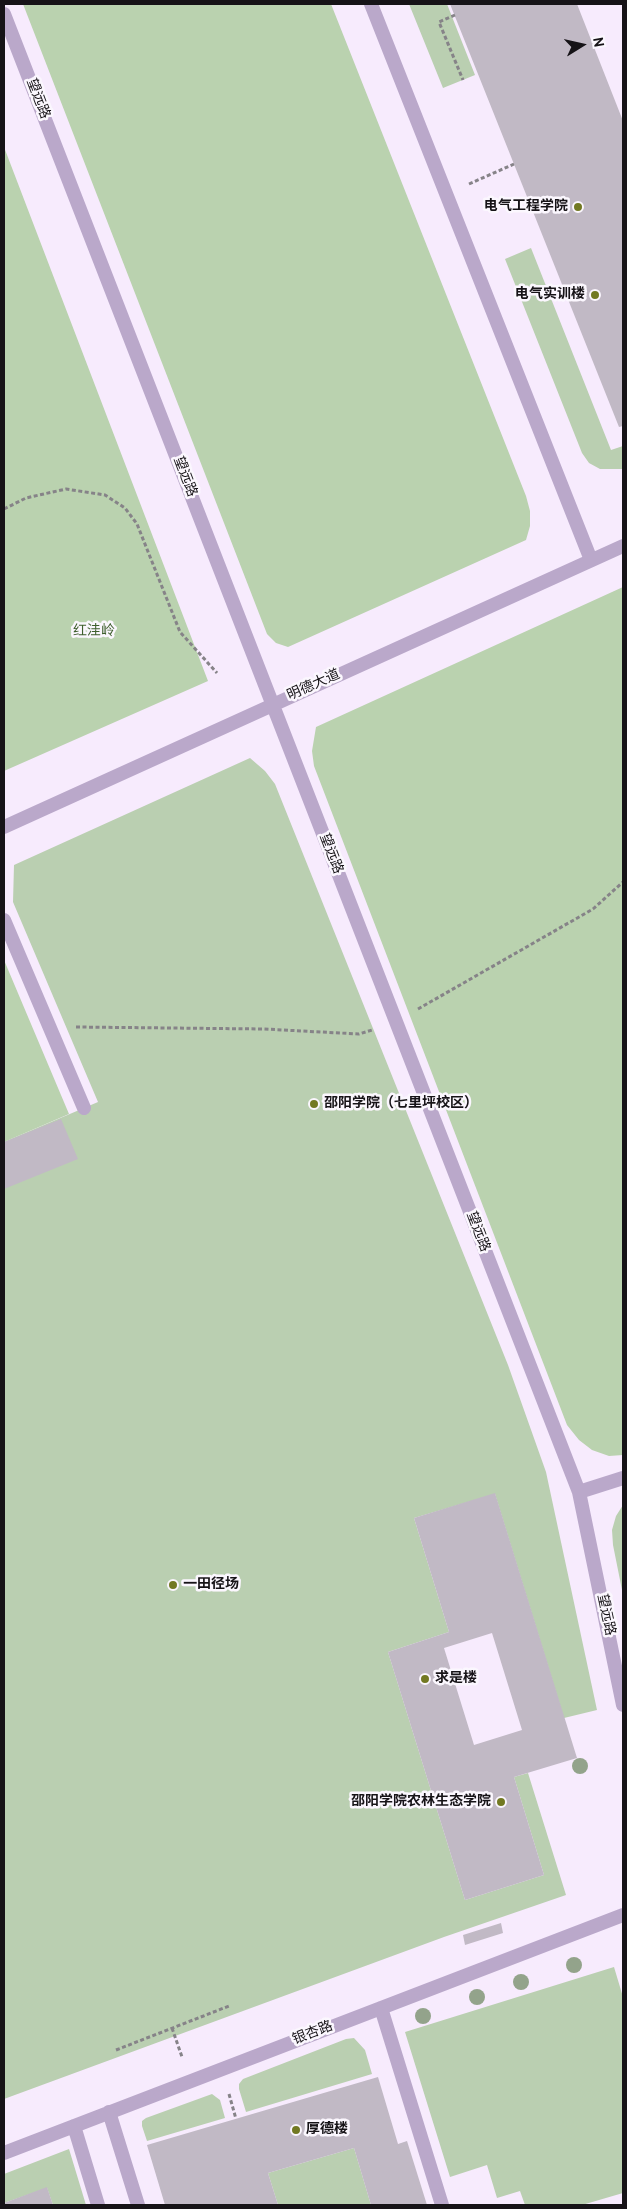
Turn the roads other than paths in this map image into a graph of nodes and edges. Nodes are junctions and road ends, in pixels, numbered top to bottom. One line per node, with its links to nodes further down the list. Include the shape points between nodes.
1 (371, 4): 4 (lane)
2 (4, 14): 5 (lane, 望远路)
3 (623, 546): 4 (lane, 明德大道)
4 (591, 560): 5 (lane, 明德大道)
5 (272, 705): 6 (lane, 明德大道); 10 (lane, 望远路)
6 (4, 827)
7 (4, 920): 8 (lane)
8 (84, 1108)
9 (623, 1478): 10 (lane)
10 (579, 1492): 11 (lane, 望远路)
11 (623, 1705)
12 (623, 1915): 13 (lane, 银杏路)
13 (381, 2008): 14 (lane, 银杏路); 19 (lane)
14 (109, 2112): 15 (lane, 银杏路); 18 (lane)
15 (74, 2126): 16 (lane, 银杏路); 17 (lane)
16 (4, 2153)
17 (98, 2205)
18 (138, 2205)
19 (442, 2205)

